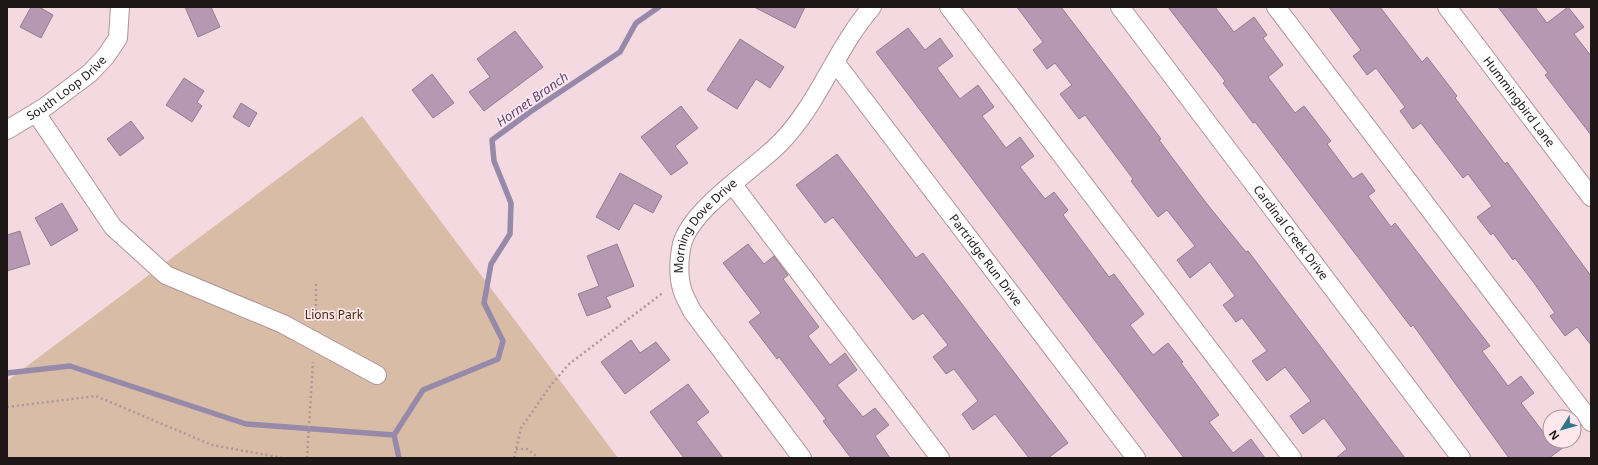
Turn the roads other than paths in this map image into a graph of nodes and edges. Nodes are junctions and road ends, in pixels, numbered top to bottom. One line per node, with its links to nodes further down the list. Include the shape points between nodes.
1 (120, 7): 8 (street, South Loop Drive, via 118,38 106,56 90,73)
2 (872, 7): 7 (street, Morning Dove Drive, via 846,42)
3 (949, 7): 17 (street)
4 (1120, 7): 18 (street, Cardinal Creek Drive)
5 (1276, 7): 13 (street)
6 (1447, 7): 11 (street, Hummingbird Lane)
7 (835, 62): 10 (street, Morning Dove Drive, via 802,115 782,141); 16 (street, Partridge Run Drive)
8 (36, 113): 9 (street, South Loop Drive); 12 (street, via 113,227 166,275 283,324)
9 (7, 130)
10 (733, 185): 14 (street, Morning Dove Drive, via 706,207 682,243 681,289 692,311); 15 (street)
11 (1591, 197)
12 (377, 375)
13 (1591, 422)
14 (802, 458)
15 (940, 458)
16 (1136, 458)
17 (1292, 458)
18 (1461, 458)

